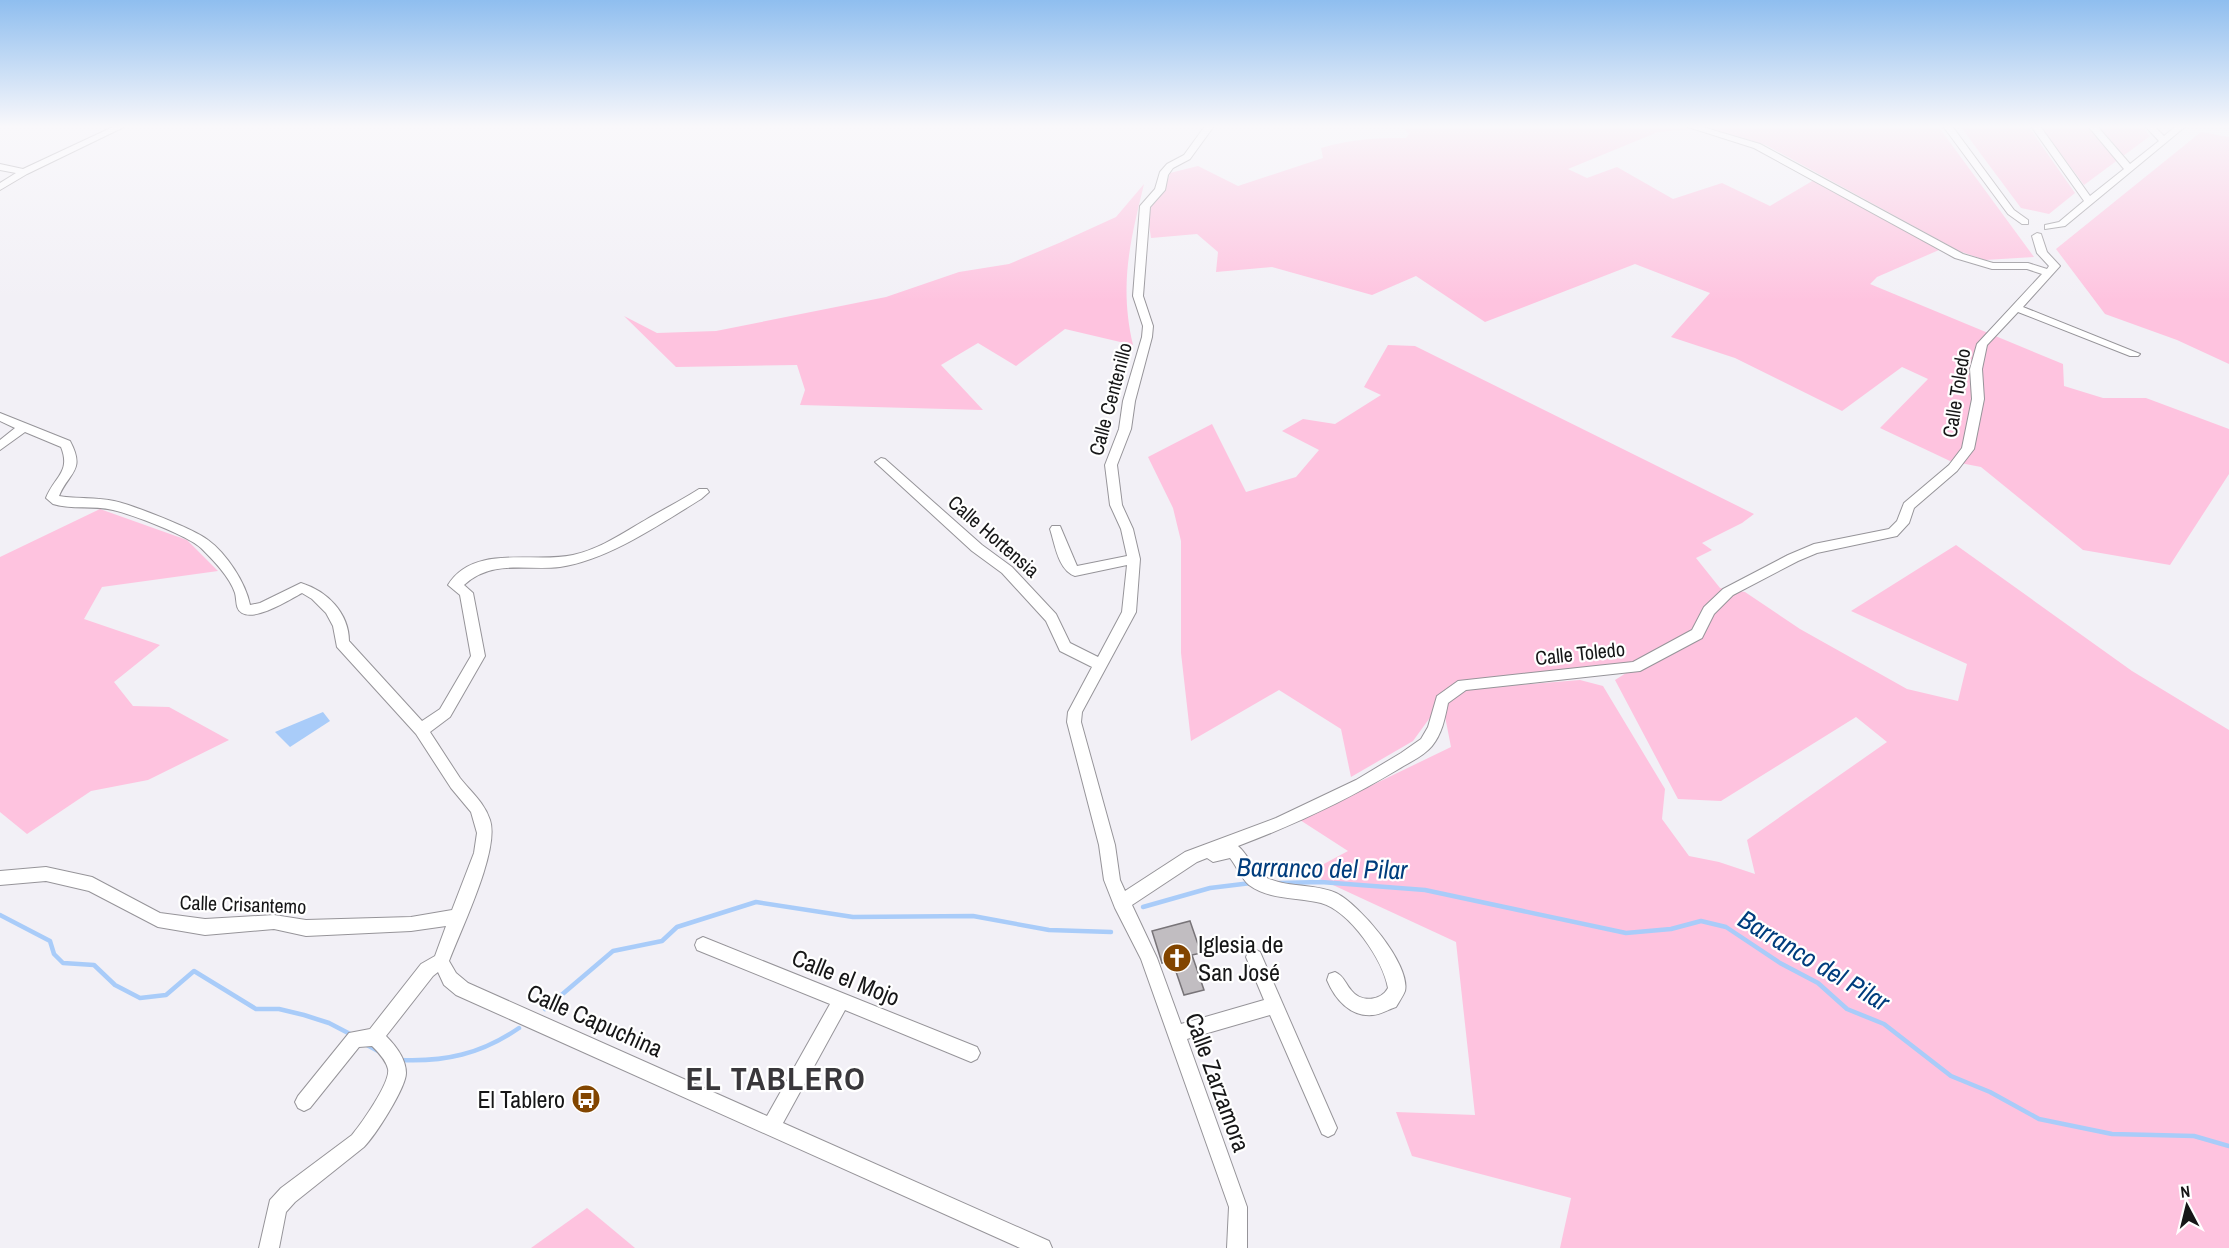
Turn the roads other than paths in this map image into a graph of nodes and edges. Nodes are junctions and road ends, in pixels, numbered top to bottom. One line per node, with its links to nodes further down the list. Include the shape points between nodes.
1 (1161, 184): 17 (street, Calle Centenillo, via 1144,206 1138,296 1148,326 1147,337 1125,429 1111,465 1116,505)
2 (1827, 184): 8 (street, via 1959,256 1992,266 2028,266)
3 (1990, 184): 7 (street, via 2011,212 2025,222 2021,226 2024,230)
4 (2077, 184): 6 (street)
5 (2110, 184): 6 (street)
6 (2089, 201): 7 (street, via 2062,224)
7 (2042, 232): 8 (street, via 2042,253 2055,266)
8 (2049, 273): 9 (street, Calle Toledo)
9 (2016, 308): 10 (street); 20 (street, Calle Toledo, via 1982,344 1977,369 1978,399 1968,449 1953,468 1908,506 1903,523 1893,533 1814,549 1793,558 1728,592 1710,610 1697,634 1635,667 1463,685 1442,700 1435,729 1426,743 1406,757 1281,823)
10 (2134, 354)
11 (0, 417): 12 (street)
12 (25, 426): 13 (street); 19 (street, via 66,444 73,459 72,468 52,498 64,503 113,505 204,543 230,573 247,610 262,609 296,589 307,589 332,610 342,644)
13 (0, 446)
14 (881, 462): 18 (street, Calle Hortensia, via 1007,570 1051,618 1065,647)
15 (703, 492): 19 (street, via 597,553 554,563 501,561 466,574 455,585 466,593 478,656 445,713)
16 (1056, 529): 17 (street, via 1070,568 1075,571)
17 (1134, 559): 18 (street, Calle Centenillo, via 1129,612)
18 (1100, 666): 22 (street, Calle Centenillo, via 1075,712 1074,722)
19 (421, 730): 23 (street, via 456,784 477,808 485,833 482,854)
20 (1191, 857): 22 (street, Calle Toledo); 27 (street, via 1233,851 1247,872 1262,883 1337,903 1390,961 1397,989 1390,1001 1374,1007 1358,1005 1346,998)
21 (0, 878): 23 (street, Calle Crisantemo, via 46,874 92,884 158,920 205,927 273,922 306,928 364,926)
22 (1121, 903): 30 (street, Calle Zarzamora, via 1149,958)
23 (459, 917): 26 (street)
24 (703, 945): 28 (street, Calle el Mojo)
25 (1254, 957): 29 (street)
26 (441, 961): 31 (street, via 427,970); 34 (street, Calle Capuchina, via 450,979 462,989)
27 (1335, 980)
28 (841, 1001): 32 (street, Calle el Mojo); 34 (street)
29 (1275, 1005): 30 (street); 35 (street)
30 (1175, 1034): 38 (street, Calle Zarzamora, via 1238,1207)
31 (375, 1037): 33 (street, via 355,1039); 36 (street, via 395,1060 397,1078 358,1141 277,1207)
32 (971, 1053)
33 (304, 1102)
34 (770, 1128): 37 (street, Calle Capuchina)
35 (1328, 1128)
36 (269, 1248)
37 (1042, 1248)
38 (1237, 1248)

